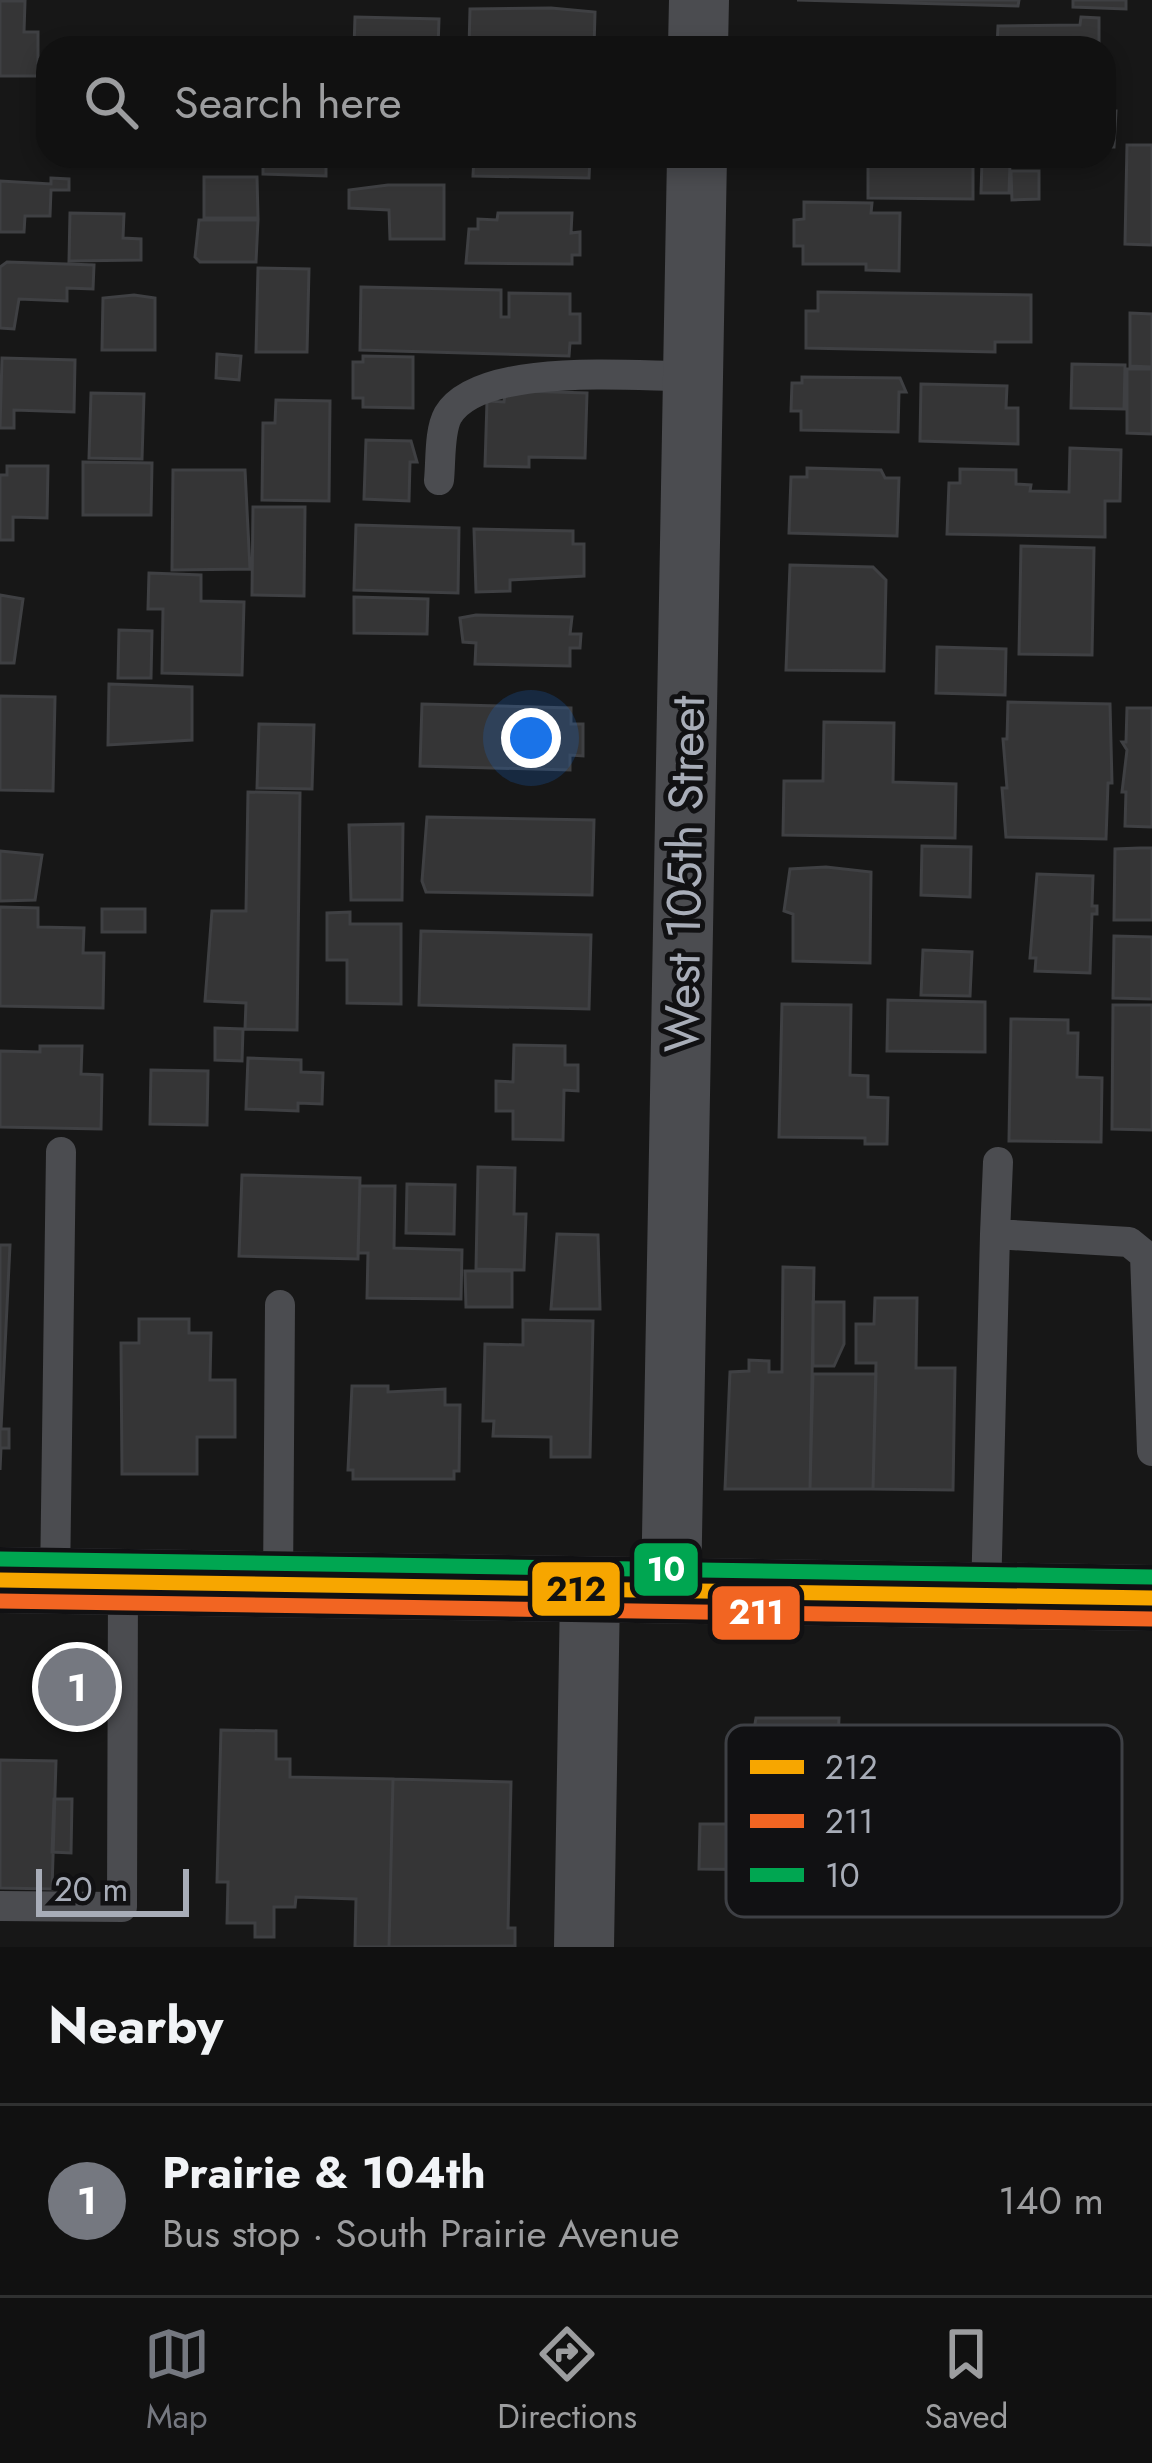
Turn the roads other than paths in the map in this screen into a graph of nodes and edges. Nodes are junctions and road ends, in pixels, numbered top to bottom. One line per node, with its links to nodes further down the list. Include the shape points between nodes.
1 (699, 0): 2 (street)
2 (698, 36)
3 (697, 168): 4 (street, West 105th Street)
4 (693, 376): 5 (lane, via 511,379 445,419); 14 (street, West 105th Street)
5 (439, 480)
6 (61, 1152): 11 (lane)
7 (998, 1162): 8 (lane)
8 (995, 1234): 10 (lane, via 1129,1242 1145,1255); 16 (lane)
9 (280, 1305): 13 (lane)
10 (1152, 1451)
11 (28, 1581): 12 (main road)
12 (123, 1583): 13 (main road); 18 (lane, via 122,1907)
13 (278, 1586): 15 (main road)
14 (671, 1592): 15 (main road); 16 (main road)
15 (590, 1593): 19 (street)
16 (986, 1596): 17 (main road)
17 (1152, 1598)
18 (0, 1906)
19 (584, 1947)

